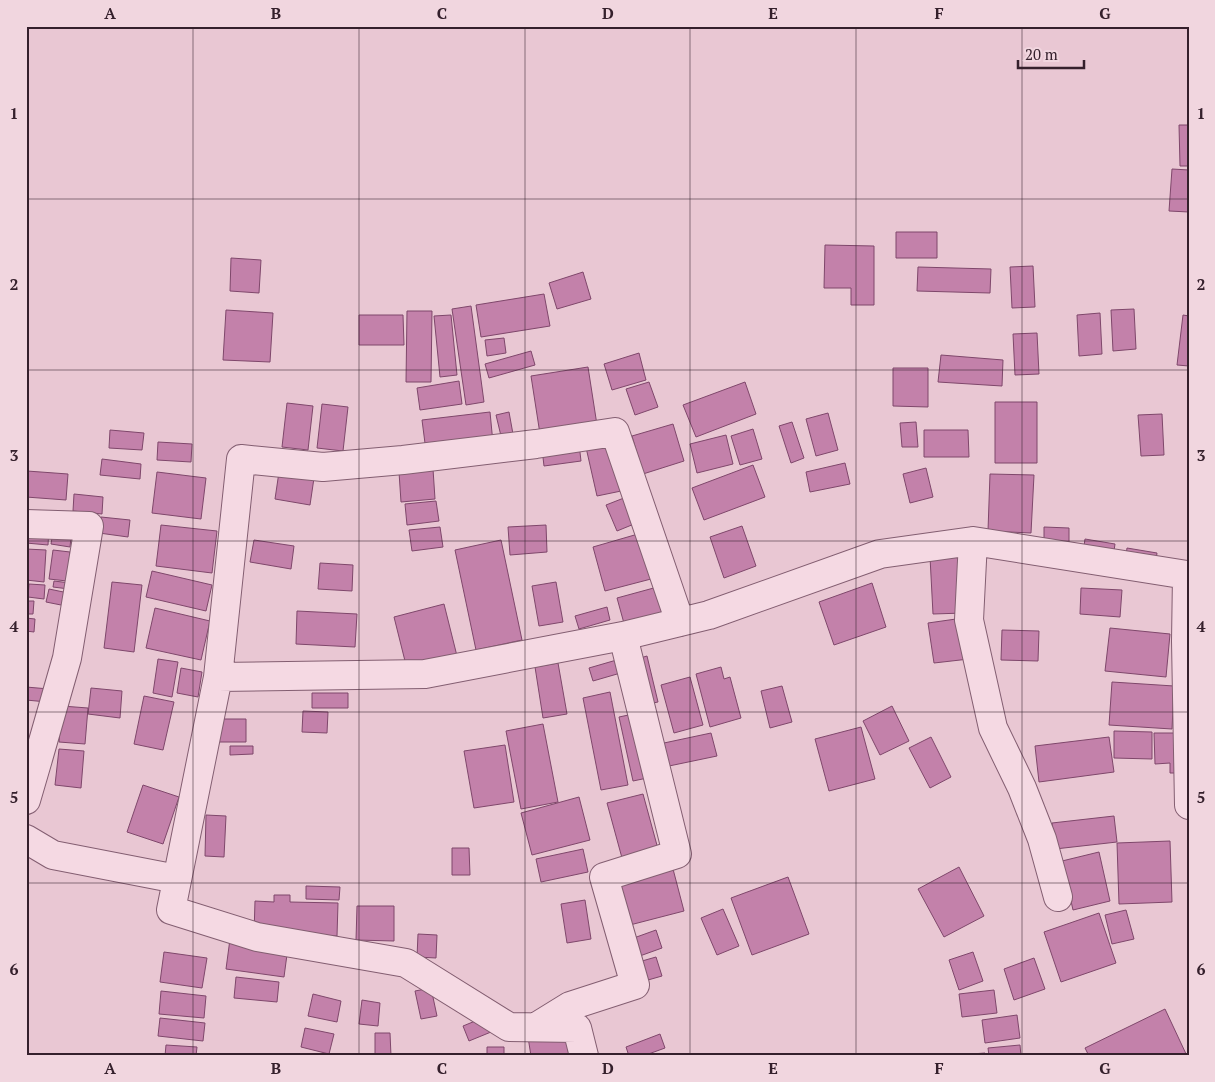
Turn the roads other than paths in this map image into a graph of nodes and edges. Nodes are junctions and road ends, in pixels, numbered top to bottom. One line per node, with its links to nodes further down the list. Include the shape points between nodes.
1 (26, 524): 6 (street, via 89,526 67,658)
2 (972, 541): 3 (street, via 880,554 709,615); 8 (street, via 1187,575); 11 (street, via 969,620 993,728 1042,839)
3 (680, 622): 4 (street); 5 (street, via 615,432 422,458 323,467 241,459)
4 (623, 636): 5 (street, via 425,674); 12 (street, via 677,854 604,877 635,984 570,1006)
5 (218, 677): 10 (street)
6 (32, 756): 7 (street)
7 (26, 800)
8 (1189, 805)
9 (26, 839): 10 (street, via 53,855)
10 (177, 879): 12 (street, via 171,910 257,937 406,963 509,1027)
11 (1058, 897)
12 (536, 1028): 13 (street, via 577,1028)
13 (584, 1056)

